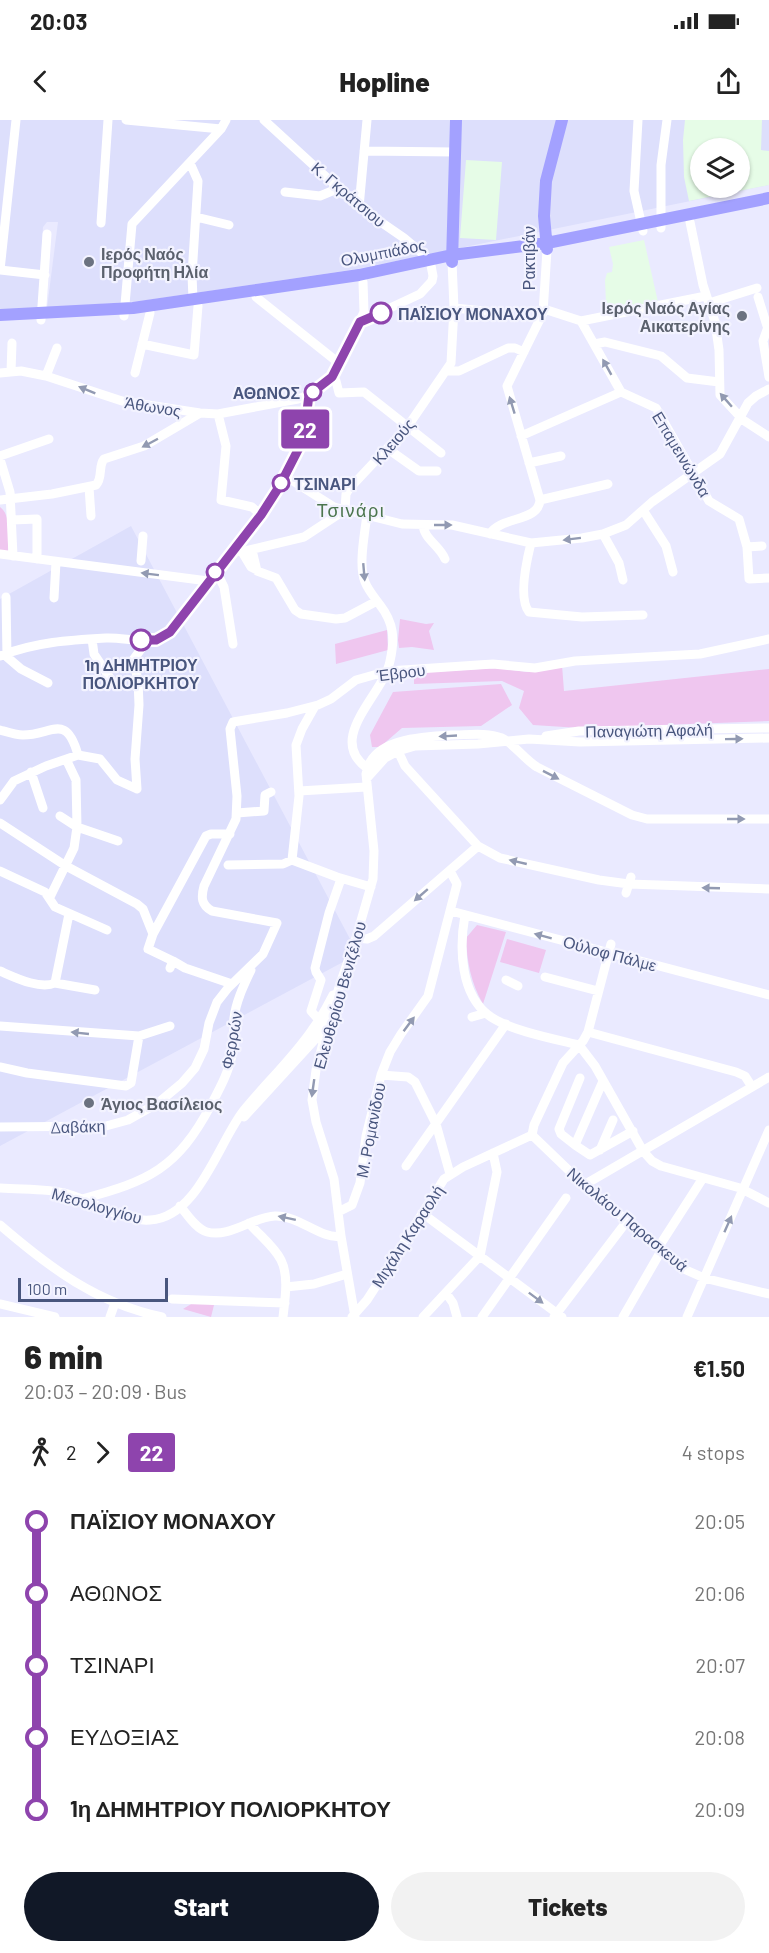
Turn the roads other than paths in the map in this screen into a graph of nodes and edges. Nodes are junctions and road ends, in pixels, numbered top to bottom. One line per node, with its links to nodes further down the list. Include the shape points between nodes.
1 (16, 120): 14 (street)
2 (108, 120): 23 (street)
3 (126, 120): 10 (street)
4 (264, 120): 16 (street, Κ. Γκράτσιου)
5 (367, 120): 11 (street)
6 (456, 120): 12 (main road)
7 (562, 120): 28 (main road, Ρακτιβάν, via 546,181)
8 (638, 120): 26 (street, via 634,191)
9 (666, 120): 25 (street)
10 (224, 124): 15 (street)
11 (364, 151): 12 (street); 20 (street)
12 (455, 152): 29 (main road)
13 (0, 159): 14 (street)
14 (12, 159): 31 (street)
15 (190, 163): 21 (street, via 198,181); 40 (street, via 132,224)
16 (335, 185): 17 (street, via 332,191 320,196); 20 (street, Κ. Γκράτσιου)
17 (285, 192)
18 (769, 198): 25 (main road, Ολυμπιάδος)
19 (769, 205): 22 (main road, Ολυμπιάδος)
20 (359, 207): 30 (street, Κ. Γκράτσιου, via 404,238)
21 (196, 217): 24 (street); 36 (street, via 192,274)
22 (690, 222): 25 (main road, Ολυμπιάδος); 35 (street)
23 (101, 223)
24 (229, 225)
25 (661, 225): 26 (main road, Ολυμπιάδος)
26 (642, 228): 28 (main road, Ολυμπιάδος)
27 (47, 234): 32 (street)
28 (547, 246): 29 (main road, Ολυμπιάδος); 38 (street, Ρακτιβάν)
29 (452, 258): 30 (main road, Ολυμπιάδος); 37 (street, Κλειούς)
30 (431, 263): 33 (main road, Ολυμπιάδος); 36 (main road, Ολυμπιάδος); 46 (street, via 432,281 420,294)
31 (0, 270): 32 (street)
32 (45, 275): 43 (street)
33 (363, 282): 34 (main road, Ολυμπιάδος); 46 (street, via 364,309)
34 (256, 297): 36 (main road, Ολυμπιάδος); 53 (street)
35 (707, 300): 44 (street); 47 (street, via 758,293); 61 (street, via 716,328)
36 (196, 302): 40 (main road, Ολυμπιάδος); 41 (main road, Ολυμπιάδος); 49 (street, via 194,355)
37 (454, 308): 39 (street); 54 (street, Κλειούς, via 453,357)
38 (544, 309): 44 (street); 52 (street, Ρακτιβάν)
39 (484, 311)
40 (124, 313): 41 (main road, Ολυμπιάδος); 43 (main road, Ολυμπιάδος)
41 (150, 313): 49 (street)
42 (0, 315): 43 (main road, Ολυμπιάδος)
43 (41, 317): 45 (main road, Ολυμπιάδος)
44 (581, 321): 50 (street)
45 (0, 322)
46 (360, 322): 53 (street)
47 (768, 325): 60 (street, via 763,344)
48 (12, 343): 55 (street)
49 (142, 344): 57 (street)
50 (594, 344): 61 (street, via 605,342 661,356 687,378); 63 (street, one-way to 50)
51 (57, 348): 58 (street)
52 (524, 352): 54 (street, via 508,348 464,369); 69 (street, Ρακτιβάν, one-way to 52, via 507,386)
53 (340, 364): 59 (street)
54 (446, 370): 68 (street, Κλειούς)
55 (11, 372): 56 (street, Άθωνος); 58 (street, Άθωνος)
56 (0, 373)
57 (135, 373)
58 (46, 376): 65 (street, Άθωνος, one-way to 58, via 122,402)
59 (332, 377): 64 (street); 68 (street, via 339,393 364,392)
60 (769, 377)
61 (719, 382): 67 (street, one-way to 61, via 721,398)
62 (769, 389): 67 (street, via 750,400)
63 (621, 392): 69 (street); 78 (street, Επαμεινώνδα, via 656,408)
64 (309, 395): 66 (street, Άθωνος); 79 (street, via 304,435)
65 (200, 413): 66 (street, Άθωνος); 81 (street, one-way to 81, via 144,446 104,459 99,481)
66 (218, 414): 88 (street, via 226,446 222,500 252,507)
67 (740, 416): 70 (street); 78 (street, via 720,454)
68 (408, 426): 72 (street, Κλειούς); 73 (street)
69 (521, 436): 76 (street, Ρακτιβάν)
70 (769, 437)
71 (50, 439): 75 (street)
72 (388, 449): 77 (street, via 419,471); 85 (street, Κλειούς, via 349,489)
73 (441, 453)
74 (561, 456): 76 (street)
75 (0, 458): 82 (street)
76 (529, 463): 84 (street, Ρακτιβάν)
77 (437, 471)
78 (693, 474): 86 (street); 97 (street, Επαμεινώνδα, via 711,502 739,519)
79 (285, 476): 85 (street); 88 (street)
80 (608, 484): 84 (street)
81 (89, 487): 82 (street); 89 (street)
82 (11, 499): 83 (street); 90 (street)
83 (0, 500)
84 (540, 500): 92 (street, via 537,511 497,526)
85 (345, 510): 87 (street); 98 (street, via 304,537)
86 (643, 510): 93 (street, via 626,525); 106 (street, via 666,546)
87 (367, 514): 91 (street, via 402,524); 112 (street, one-way to 112, via 363,573)
88 (261, 515): 98 (street)
89 (91, 516)
90 (12, 520): 100 (street); 101 (street, via 37,519)
91 (423, 525): 92 (street, one-way to 92, via 452,525); 102 (street)
92 (490, 534): 95 (street)
93 (603, 534): 95 (street, one-way to 95); 108 (street, via 619,563)
94 (143, 536): 103 (street)
95 (531, 543): 113 (street, via 524,593 529,612 582,617)
96 (762, 546): 97 (street)
97 (747, 548): 107 (street, Επαμεινώνδα, via 749,579)
98 (243, 550): 105 (street); 112 (street, via 251,567 277,579 301,614 345,618)
99 (0, 554): 100 (street)
100 (13, 556): 101 (street)
101 (37, 559): 104 (street)
102 (445, 559)
103 (141, 561)
104 (56, 562): 109 (street, one-way to 104); 111 (street)
105 (216, 571): 109 (street); 117 (street, via 224,587)
106 (672, 572)
107 (769, 578)
108 (623, 580)
109 (208, 581): 116 (street, via 170,632)
110 (6, 597): 118 (street)
111 (54, 598)
112 (377, 601): 119 (street, via 392,624 393,648)
113 (643, 615)
114 (92, 639): 116 (street); 118 (street, via 38,644); 121 (street, via 94,654)
115 (769, 639): 119 (street, Έβρου, via 700,654 575,661 530,668 493,664)
116 (147, 641): 129 (street, via 133,660 139,705 137,789 117,780 100,759)
117 (233, 644)
118 (3, 655): 120 (street)
119 (388, 671): 122 (street, Έβρου, via 356,680); 132 (street, via 352,733 354,755)
120 (48, 683)
121 (114, 684)
122 (315, 706): 133 (street, via 296,745); 137 (street, Έβρου, via 231,724)
123 (769, 728): 126 (street, Παναγιώτη Αφαλή, via 579,731)
124 (0, 730): 129 (street, via 23,735 57,727 74,740)
125 (769, 738): 126 (street, Παναγιώτη Αφαλή, one-way to 125, via 580,742)
126 (529, 739): 127 (street, Παναγιώτη Αφαλή)
127 (505, 740): 128 (street, Παναγιώτη Αφαλή, via 415,746); 132 (street, Παναγιώτη Αφαλή, one-way to 132, via 477,734 411,738 375,757); 139 (street, one-way to 139, via 537,767 646,821)
128 (398, 751): 132 (street, Παναγιώτη Αφαλή, via 385,758); 144 (street, via 405,766)
129 (78, 755): 130 (street)
130 (66, 759): 131 (street); 141 (street, via 76,780)
131 (31, 772): 135 (street, via 14,781); 136 (street)
132 (367, 778): 133 (street); 151 (street, Ελευθερίου Βενιζέλου, via 374,851)
133 (299, 791): 145 (street)
134 (271, 792): 137 (street, via 265,795 262,812)
135 (0, 800)
136 (43, 808)
137 (237, 813): 142 (street, Έβρου)
138 (60, 816): 141 (street)
139 (769, 819)
140 (0, 823): 147 (street)
141 (77, 827): 143 (street); 147 (street)
142 (230, 834): 157 (street, Έβρου, via 204,886 203,902 212,911); 159 (street, via 206,836)
143 (118, 841)
144 (478, 846): 149 (street); 152 (street, one-way to 144, via 629,885 500,858)
145 (292, 860): 146 (street, via 284,864); 150 (street)
146 (228, 865)
147 (66, 866): 153 (street); 159 (street, via 139,906)
148 (0, 871): 153 (street)
149 (450, 871): 154 (street, Μ. Ρομανίδου, via 458,883); 160 (street, one-way to 160, via 374,936)
150 (341, 879): 151 (street); 175 (street, via 315,968 321,980 311,1011)
151 (371, 887): 160 (street, Ελευθερίου Βενιζέλου)
152 (769, 889)
153 (50, 897): 155 (street, via 53,906)
154 (451, 911): 156 (street, Ούλοφ Πάλμε); 186 (street, Μ. Ρομανίδου, one-way to 154, via 390,1052 428,996)
155 (69, 914): 158 (street); 166 (street)
156 (465, 915): 161 (street, Ούλοφ Πάλμε, one-way to 156); 173 (street, via 464,968 471,992)
157 (277, 923): 162 (street, Φερρών)
158 (107, 930)
159 (153, 934): 167 (street, via 148,949 171,964)
160 (356, 938): 168 (street, Ελευθερίου Βενιζέλου)
161 (609, 949): 171 (street); 172 (street, Ούλοφ Πάλμε)
162 (253, 965): 167 (street, Δαβάκη); 209 (street, Φερρών, via 234,1019 229,1068 204,1119 183,1149 165,1166 137,1182)
163 (0, 972): 166 (street, via 37,984)
164 (545, 977): 171 (street)
165 (506, 980): 169 (street)
166 (55, 983): 170 (street)
167 (232, 984): 193 (street, Δαβάκη, via 215,1007 197,1064 182,1083 150,1108 106,1126)
168 (340, 984): 175 (street, Μεσολογγίου); 179 (street, Ελευθερίου Βενιζέλου)
169 (518, 986)
170 (95, 990)
171 (598, 991): 180 (street)
172 (769, 995)
173 (486, 1013): 174 (street); 176 (street)
174 (472, 1017)
175 (322, 1018): 175 (street, via 318,1031 244,1117 321,1033); 197 (street, Μεσολογγίου, via 242,1112)
176 (506, 1024): 182 (street); 192 (street)
177 (0, 1026): 181 (street, one-way to 177)
178 (171, 1026): 181 (street)
179 (326, 1031): 183 (street, Μεσολογγίου); 184 (street, Ελευθερίου Βενιζέλου)
180 (588, 1032): 182 (street); 190 (street, via 736,1072 745,1076)
181 (139, 1036): 185 (street, via 131,1083 126,1086)
182 (579, 1045): 189 (street); 196 (street, via 561,1068)
183 (311, 1050): 184 (street); 197 (street, Μεσολογγίου)
184 (319, 1059): 212 (street, Ελευθερίου Βενιζέλου, one-way to 212, via 312,1107 334,1176)
185 (0, 1067)
186 (381, 1075): 192 (street, via 413,1080); 212 (street, Μ. Ρομανίδου, via 366,1136 360,1184 352,1205)
187 (580, 1078): 198 (street, via 559,1129)
188 (768, 1079): 190 (street)
189 (603, 1081): 195 (street); 198 (street)
190 (752, 1087): 200 (street)
191 (613, 1120): 199 (street)
192 (436, 1124): 202 (street); 203 (street)
193 (0, 1128)
194 (769, 1130): 207 (street)
195 (633, 1131): 199 (street); 200 (street)
196 (532, 1135): 201 (street, Μιχάλη Καραολή); 205 (street, Νικολάου Παρασκευά)
197 (228, 1139): 211 (street, Μεσολογγίου, via 200,1184)
198 (575, 1145): 199 (street, via 588,1155)
199 (600, 1150)
200 (643, 1150): 204 (street, via 656,1164); 205 (street)
201 (493, 1153): 203 (street, Μιχάλη Καραολή); 219 (street, via 497,1172)
202 (406, 1166)
203 (450, 1174): 213 (street, Μιχάλη Καραολή)
204 (703, 1178): 207 (street); 218 (street)
205 (579, 1184): 214 (street, Νικολάου Παρασκευά)
206 (0, 1188): 209 (street, Μεσολογγίου, via 56,1191)
207 (744, 1190): 210 (street); 222 (street, one-way to 207)
208 (566, 1198): 221 (street)
209 (82, 1199): 211 (street, Μεσολογγίου, via 142,1220 162,1218)
210 (769, 1203)
211 (180, 1206): 215 (street, via 208,1232)
212 (338, 1212): 217 (street, Ελευθερίου Βενιζέλου)
213 (422, 1213): 219 (street); 230 (street, Μιχάλη Καραολή)
214 (627, 1221): 218 (street, Νικολάου Παρασκευά); 231 (street)
215 (249, 1223): 217 (street, one-way to 215, via 330,1237 279,1216); 223 (street, via 281,1260)
216 (0, 1225): 227 (street, via 48,1265)
217 (341, 1236): 220 (street, Ελευθερίου Βενιζέλου)
218 (660, 1249): 222 (street, Νικολάου Παρασκευά); 239 (street)
219 (480, 1256): 221 (street); 224 (street)
220 (347, 1274): 223 (street); 230 (street, Ελευθερίου Βενιζέλου)
221 (510, 1278): 231 (street, one-way to 231); 238 (street)
222 (704, 1278): 225 (street, Νικολάου Παρασκευά); 240 (street)
223 (286, 1287): 228 (street)
224 (446, 1293): 236 (street); 237 (street)
225 (769, 1294)
226 (172, 1299): 228 (street)
227 (115, 1303): 233 (street); 234 (street)
228 (285, 1303): 235 (street)
229 (0, 1304): 232 (street)
230 (354, 1316)
231 (557, 1316)
232 (55, 1317)
233 (110, 1317)
234 (162, 1317)
235 (283, 1317)
236 (423, 1317)
237 (457, 1317)
238 (482, 1317)
239 (622, 1317)
240 (687, 1317)

